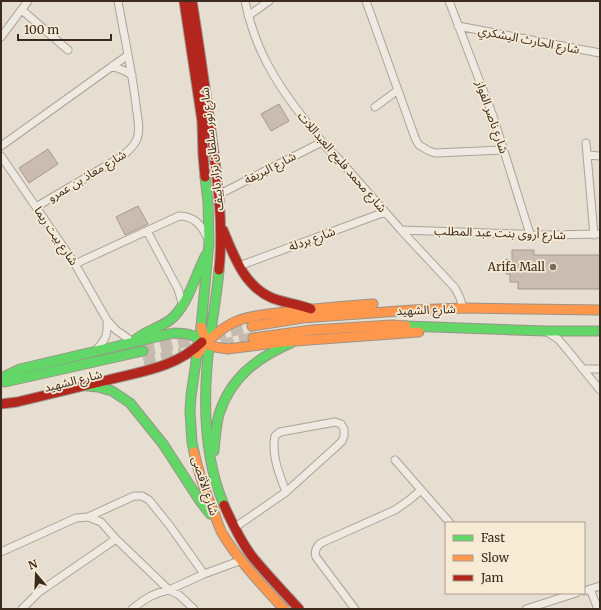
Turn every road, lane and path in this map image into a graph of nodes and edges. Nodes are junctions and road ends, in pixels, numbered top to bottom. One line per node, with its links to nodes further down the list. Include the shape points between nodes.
1 (28, 1): 9 (street)
2 (118, 1): 15 (street, شارع معاذ بن عمرو)
3 (184, 1): 35 (main road, شارع نور سلطان نزار باييف, via 202,121)
4 (192, 1): 27 (main road, شارع نور سلطان نزار باييف, via 215,153)
5 (245, 1): 10 (street, شارع محمد فليح العبداللات)
6 (269, 1): 10 (street)
7 (366, 1): 18 (street)
8 (448, 1): 11 (street, شارع ناصر الفواز)
9 (22, 10): 12 (street); 13 (street)
10 (248, 16): 20 (street, شارع محمد فليح العبداللات, via 269,69)
11 (458, 26): 14 (street, شارع الحارث اليشكري); 23 (street, شارع ناصر الفواز)
12 (1, 37)
13 (68, 50)
14 (600, 53)
15 (128, 55): 16 (street); 17 (street, شارع معاذ بن عمرو)
16 (112, 66): 17 (street); 22 (street)
17 (132, 75): 28 (street, شارع معاذ بن عمرو, via 138,133 131,149)
18 (398, 90): 19 (street); 23 (street, via 416,140 429,151 440,153)
19 (375, 106)
20 (322, 142): 27 (street, شارع البريقة); 29 (street, شارع محمد فليح العبداللات)
21 (586, 143): 24 (street)
22 (1, 146)
23 (503, 150): 33 (street, شارع ناصر الفواز)
24 (587, 155): 26 (street); 34 (street)
25 (1, 156): 28 (street, شارع بيت ريما)
26 (600, 156)
27 (218, 194): 30 (main road, شارع نور سلطان نزار باييف)
28 (36, 207): 36 (street, شارع بيت ريما)
29 (385, 212): 31 (street, شارع محمد فليح العبداللات); 37 (street, شارع بردلة)
30 (220, 223): 37 (main road); 51 (main road, شارع نور سلطان نزار باييف, via 220,268 211,329)
31 (401, 230): 33 (street, شارع أروى بنت عبد المطلب); 39 (street, شارع محمد فليح العبداللات, via 455,288)
32 (147, 231): 35 (street, via 184,216 200,224); 36 (street); 38 (street, via 178,289)
33 (530, 234): 34 (street, شارع أروى بنت عبد المطلب)
34 (597, 235)
35 (209, 245): 38 (main road); 51 (main road, شارع نور سلطان نزار باييف, via 201,328)
36 (75, 264): 43 (street, شارع بيت ريما)
37 (239, 266): 40 (main road, via 247,280 266,295)
38 (182, 306): 50 (main road, via 171,319 142,334)
39 (463, 308): 41 (main road, شارع الشهيد); 42 (main road, شارع الشهيد)
40 (311, 309): 41 (main road, via 387,304); 51 (main road, via 247,318 230,324)
41 (413, 310): 44 (main road, شارع الشهيد, via 303,318)
42 (600, 310)
43 (107, 320): 50 (street, شارع بيت ريما); 53 (street, via 107,336)
44 (252, 326)
45 (449, 326): 46 (main road, شارع الشهيد); 48 (main road, شارع الشهيد, via 377,326 304,331); 49 (main road, via 415,332)
46 (545, 330): 47 (main road, شارع الشهيد); 55 (street, via 562,343)
47 (600, 331)
48 (253, 338)
49 (297, 341): 51 (main road, via 228,350); 64 (main road, via 266,355 249,367 234,384 219,414 214,441)
50 (133, 342): 51 (main road, via 177,333 190,334); 53 (main road)
51 (204, 345): 59 (main road, via 162,366); 64 (main road, شارع الأقصى, via 205,412); 69 (main road, شارع الأقصى, via 191,396 192,442 198,472)
52 (143, 351): 58 (main road, شارع الشهيد)
53 (95, 352): 57 (main road, via 20,369)
54 (144, 363): 61 (main road, شارع الشهيد)
55 (583, 369): 56 (street); 60 (street)
56 (600, 369)
57 (1, 378)
58 (1, 382)
59 (83, 386): 62 (main road); 69 (main road, via 112,391 130,403 163,444)
60 (600, 390)
61 (1, 398)
62 (1, 404)
63 (396, 460): 65 (street)
64 (213, 471): 70 (main road, شارع الأقصى, via 224,508)
65 (421, 490): 68 (street); 84 (street, via 395,510 321,543 316,548 316,557)
66 (286, 492): 66 (street, via 273,444 275,436 280,432 328,423 341,424 344,428 342,441); 70 (street)
67 (88, 517): 71 (street, via 100,522); 72 (street, via 76,518); 74 (street, via 134,496 142,496 149,500 170,526)
68 (449, 522)
69 (218, 525): 73 (main road, شارع الأقصى)
70 (234, 528): 83 (main road, شارع الأقصى, via 256,561)
71 (116, 539): 76 (street); 79 (street, via 39,592)
72 (1, 552)
73 (242, 560): 74 (street); 82 (main road, شارع الأقصى)
74 (204, 574): 76 (street)
75 (600, 586): 77 (street)
76 (169, 590): 80 (street, via 155,593); 81 (street)
77 (587, 590): 86 (street)
78 (573, 594): 85 (street)
79 (22, 609)
80 (132, 609)
81 (194, 609)
82 (284, 609)
83 (299, 609)
84 (355, 609)
85 (526, 609)
86 (598, 609)

